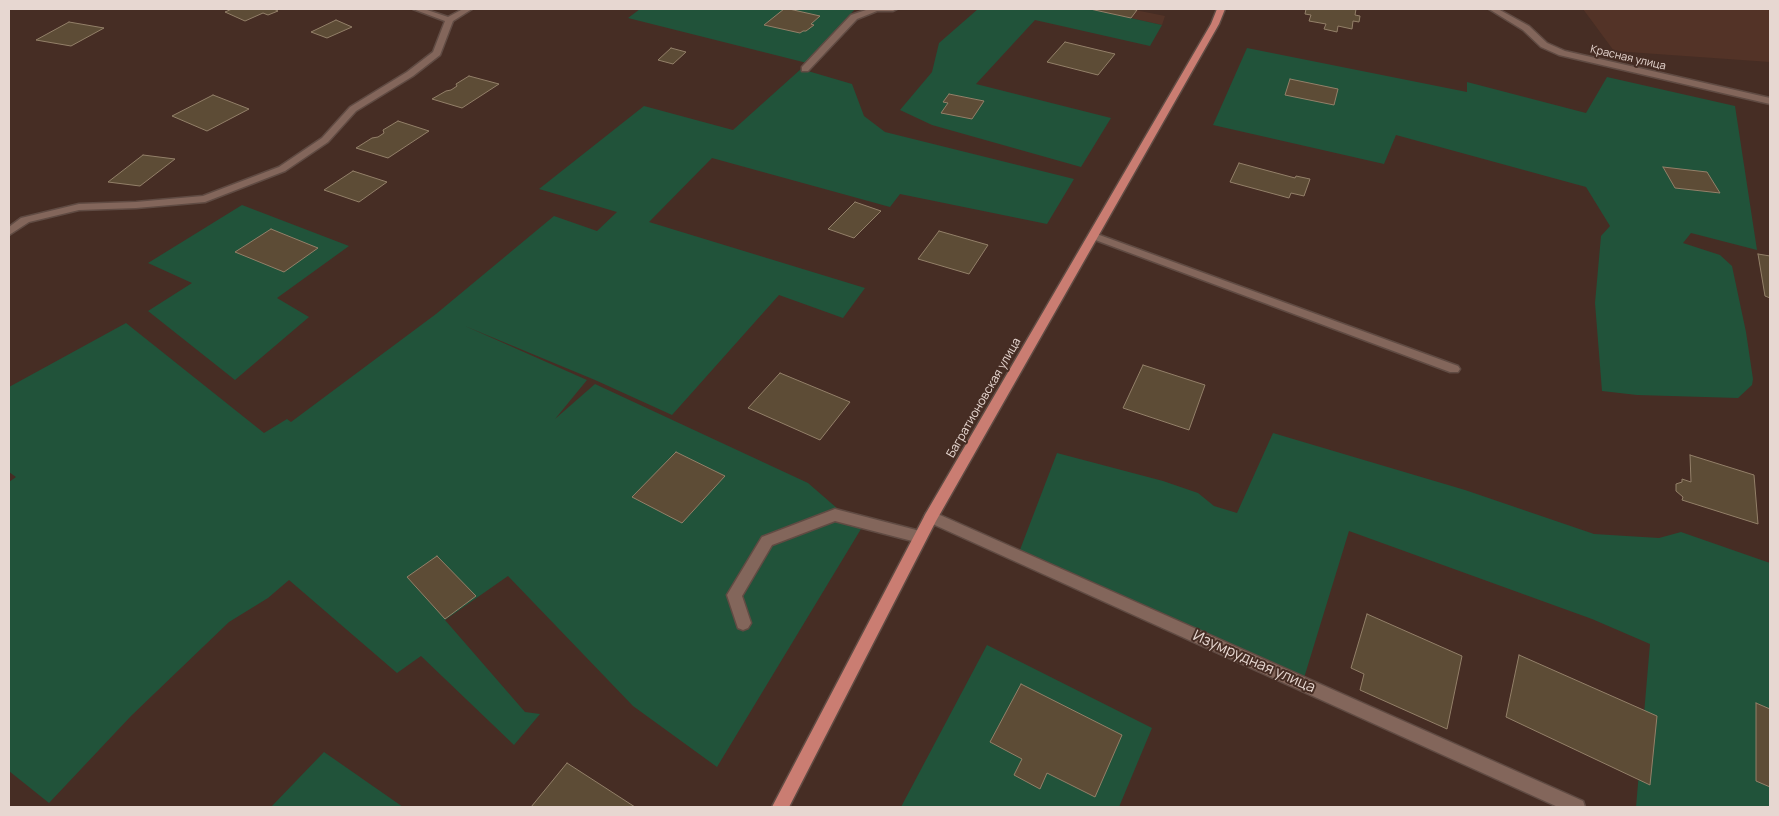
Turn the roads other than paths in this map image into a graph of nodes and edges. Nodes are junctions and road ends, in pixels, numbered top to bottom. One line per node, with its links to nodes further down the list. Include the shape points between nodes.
1 (417, 9): 6 (street)
2 (468, 9): 6 (street)
3 (893, 9): 7 (street, via 854,17)
4 (1220, 9): 10 (main road, Багратионовская улица, via 1215,24)
5 (1493, 9): 8 (street, Красная улица, via 1526,28 1544,45 1562,53)
6 (449, 20): 9 (street, via 437,53 353,109 325,140 282,169 205,198 79,207 25,220)
7 (805, 69)
8 (1770, 101)
9 (9, 232)
10 (1094, 236): 11 (street); 12 (main road, Багратионовская улица)
11 (1454, 369)
12 (931, 517): 13 (main road, Багратионовская улица); 16 (street, Изумрудная улица)
13 (920, 537): 14 (street, via 835,515 767,541 734,595); 15 (main road, Багратионовская улица)
14 (743, 623)
15 (780, 807)
16 (1577, 807)

